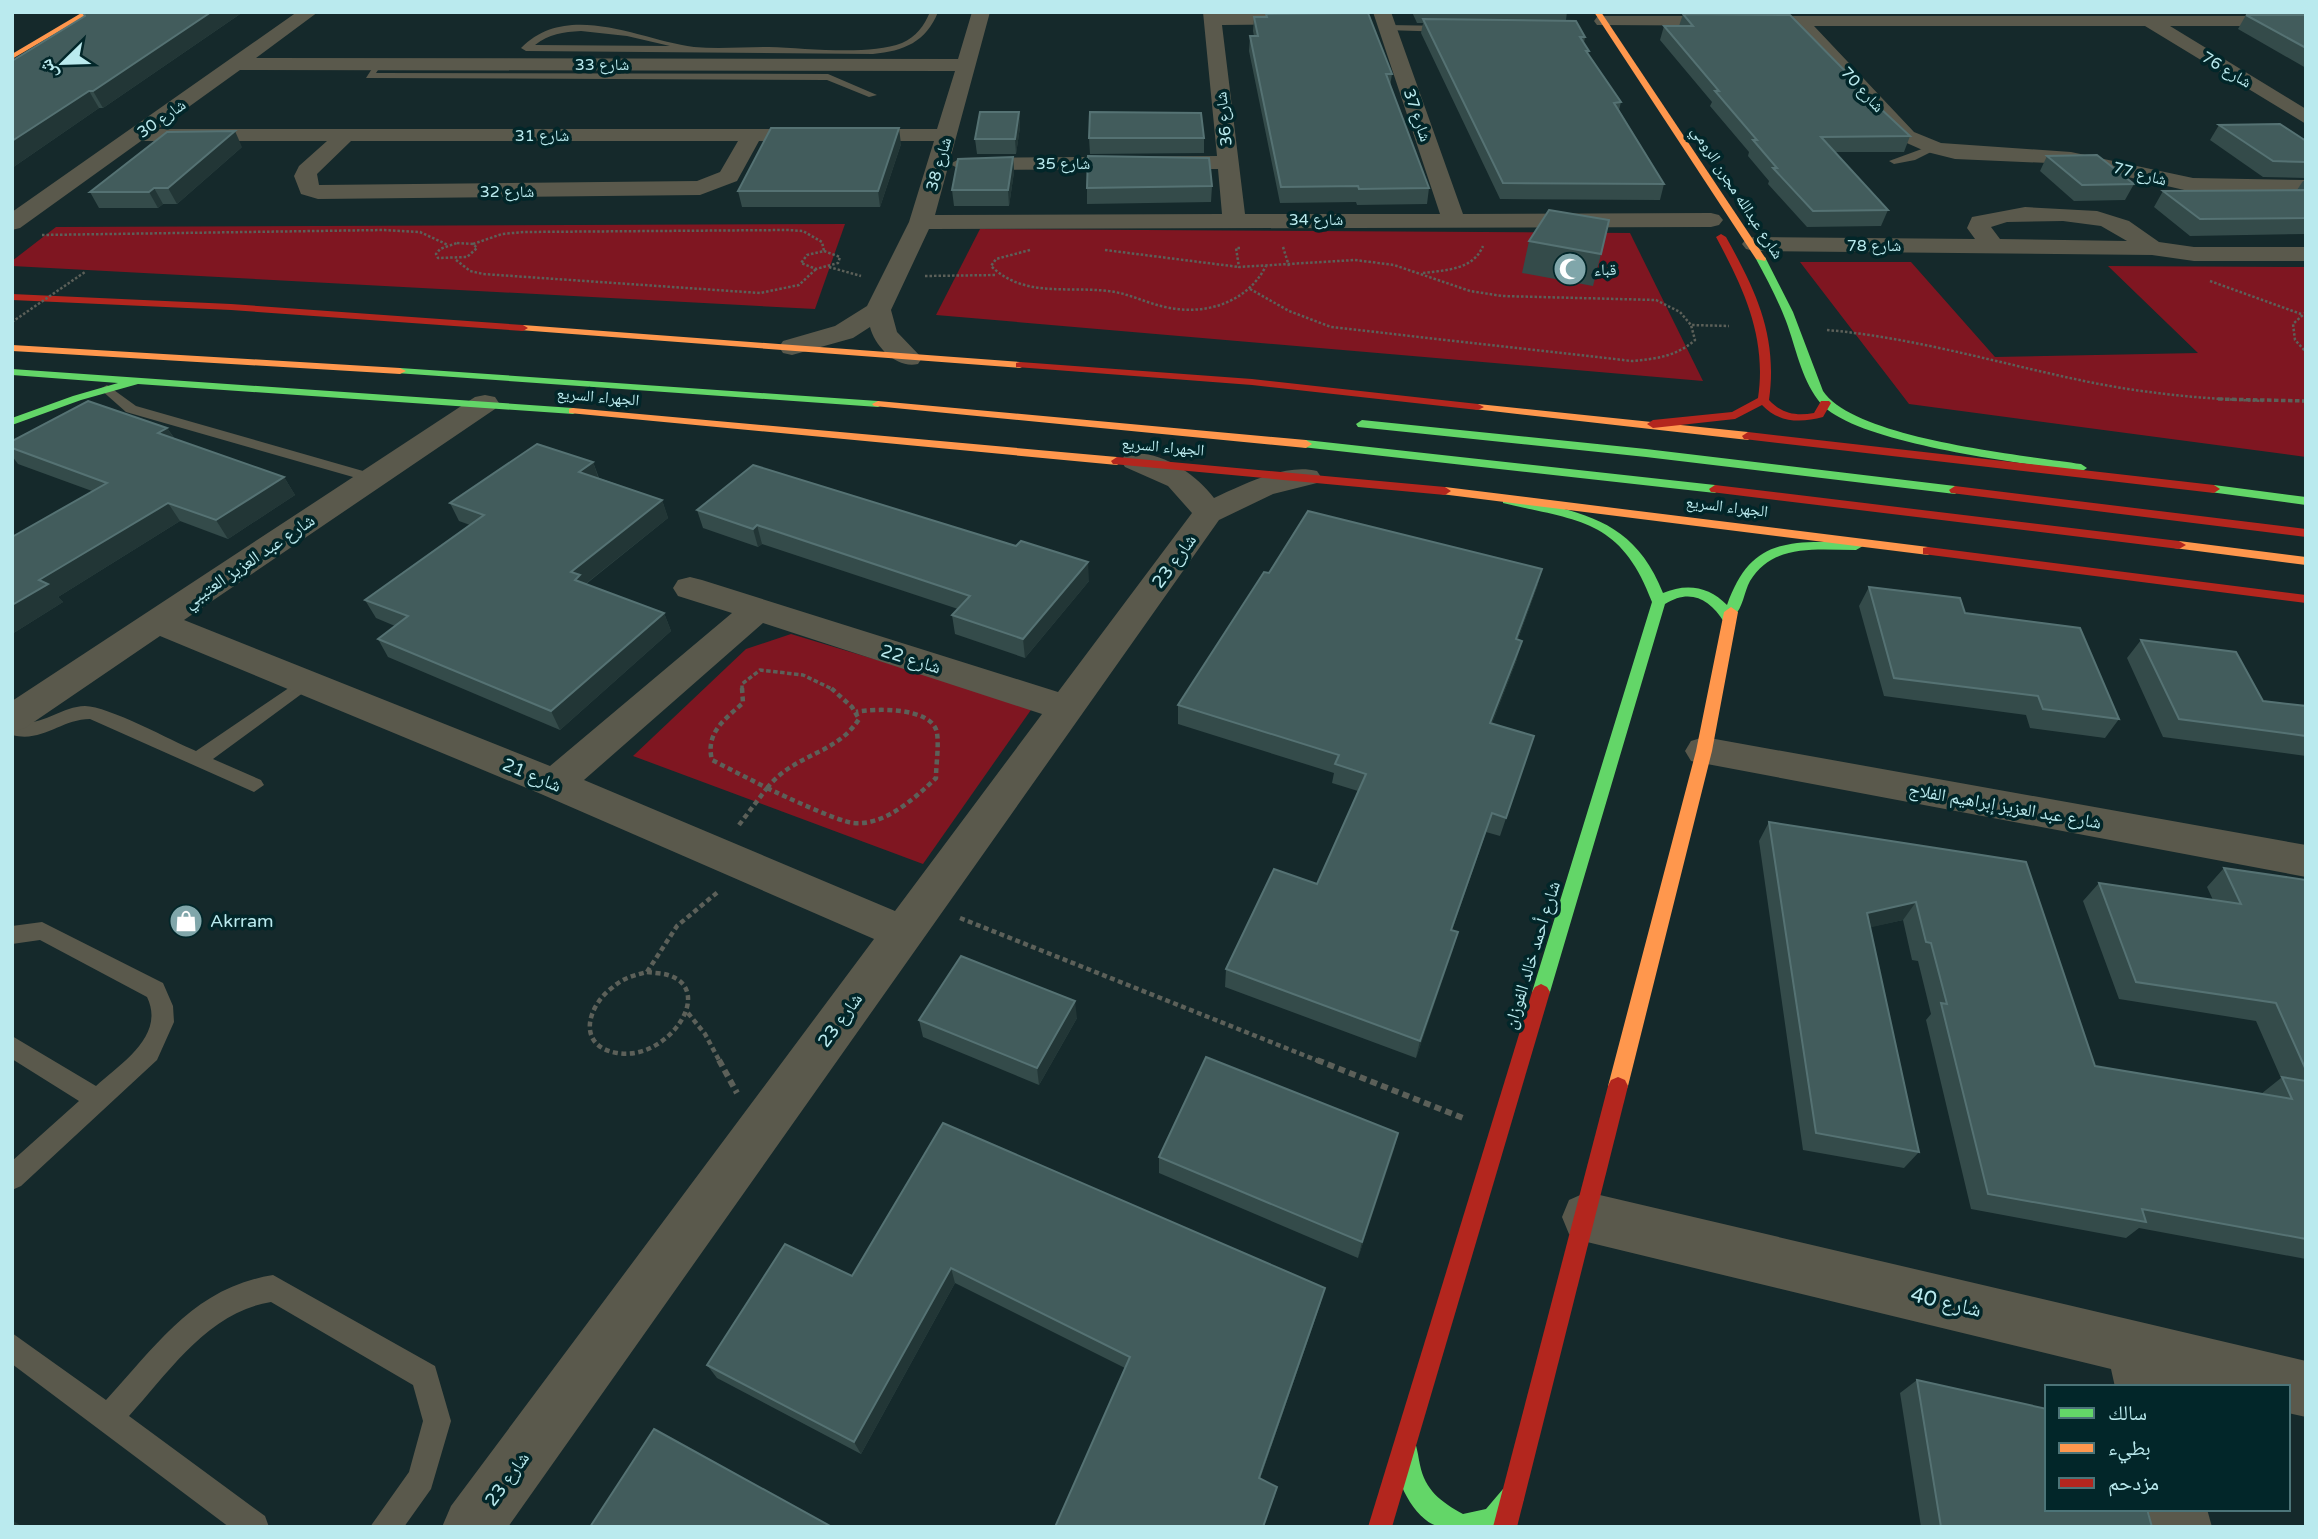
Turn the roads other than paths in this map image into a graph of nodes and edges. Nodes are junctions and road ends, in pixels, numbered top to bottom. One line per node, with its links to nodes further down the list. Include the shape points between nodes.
1 (69, 12): 15 (main road)
2 (89, 12): 17 (main road)
3 (309, 12): 18 (street, شارع 30)
4 (934, 12): 16 (lane, via 918,39 893,49)
5 (981, 12): 20 (street, شارع 38)
6 (1212, 16): 9 (street, شارع 36); 31 (street, شارع 36)
7 (1600, 16): 11 (street); 39 (main road, شارع عبدالله مجرن الرومي)
8 (1948, 17): 11 (street); 12 (street)
9 (1319, 20)
10 (1382, 20): 14 (lane); 36 (street, شارع 37)
11 (1799, 21): 29 (street, شارع 70, via 1907,135)
12 (2149, 21): 13 (street); 21 (street, شارع 76)
13 (2306, 21)
14 (1454, 29)
15 (12, 46)
16 (688, 48): 16 (lane, via 528,49 526,48 551,31 592,28)
17 (12, 57)
18 (239, 64): 19 (street, شارع 33); 25 (street, شارع 30)
19 (377, 64): 20 (street, شارع 33); 23 (lane, via 369,76 828,78)
20 (964, 65): 27 (street, شارع 38)
21 (2262, 90): 22 (street); 24 (street, شارع 76)
22 (2295, 90)
23 (872, 95)
24 (2306, 118)
25 (137, 135): 26 (street, شارع 31); 38 (street, شارع 30)
26 (346, 135): 28 (street, شارع 31); 28 (street, شارع 32, via 307,171 309,188 331,192 700,188 729,176)
27 (947, 135): 28 (street, شارع 31); 32 (street, شارع 38)
28 (751, 136)
29 (1934, 148): 30 (lane); 33 (street, شارع 77, via 2071,158 2193,186)
30 (1894, 161)
31 (1228, 162): 32 (street, شارع 35); 35 (street, شارع 36)
32 (939, 164): 37 (street, شارع 38)
33 (2306, 187)
34 (1707, 214): 36 (street, شارع 34); 49 (main road, via 1734,259 1763,327 1768,354)
35 (1234, 219): 36 (street, شارع 34); 37 (street, شارع 34)
36 (1461, 219)
37 (920, 222): 42 (street, شارع 38)
38 (12, 223)
39 (1754, 244): 40 (street, شارع 78); 51 (main road, شارع عبدالله مجرن الرومي)
40 (2306, 254)
41 (12, 297): 43 (main road, via 244,308)
42 (878, 310): 43 (street, via 844,332); 45 (street, via 885,335)
43 (792, 347): 45 (main road)
44 (12, 348): 64 (main road, الجهراء السريع, via 471,375 1074,421 1651,481)
45 (908, 358): 54 (main road, via 1252,382)
46 (12, 372): 47 (main road, الجهراء السريع)
47 (137, 381): 48 (main road); 50 (main road, الجهراء السريع)
48 (107, 389): 52 (main road); 57 (lane, via 131,409)
49 (1762, 400): 51 (main road, via 1775,412 1799,419 1819,415); 54 (main road, via 1735,415)
50 (485, 403): 55 (main road, الجهراء السريع); 57 (street, شارع عبد العزيز العتيبي)
51 (1825, 403): 58 (main road, via 1847,418 1889,433)
52 (12, 422)
53 (1340, 422): 62 (main road, via 1646,453)
54 (1653, 425): 58 (main road)
55 (1136, 461): 56 (main road, الجهراء السريع); 61 (street, via 1182,482)
56 (1306, 477): 59 (main road, الجهراء السريع); 61 (street, شارع 23, via 1263,487)
57 (372, 478): 70 (street, شارع عبد العزيز العتيبي)
58 (2148, 480): 60 (main road)
59 (1488, 495): 63 (main road, الجهراء السريع); 67 (main road, via 1581,519 1628,542 1654,576)
60 (2306, 501)
61 (1209, 513): 72 (street, شارع 23)
62 (2306, 533)
63 (1915, 547): 66 (main road, الجهراء السريع); 69 (main road, via 1825,544 1768,553 1748,568)
64 (2306, 561)
65 (690, 588): 68 (street, شارع 22)
66 (2306, 599)
67 (1658, 602): 69 (main road, via 1666,594 1696,591 1713,597 1725,608); 90 (main road, شارع أحمد خالد الفوزان)
68 (756, 611): 72 (street, شارع 22); 77 (street)
69 (1728, 619): 75 (main road)
70 (159, 623): 71 (street, شارع 21); 73 (street, شارع عبد العزيز العتيبي)
71 (305, 682): 76 (lane); 77 (street, شارع 21)
72 (1066, 708): 80 (street, شارع 23)
73 (12, 719)
74 (12, 728): 76 (lane, via 33,732 72,715 92,713)
75 (1704, 751): 79 (street, شارع عبد العزيز إبراهيم الفلاج); 85 (main road)
76 (198, 760): 78 (lane)
77 (555, 784): 80 (street, شارع 21, via 751,867)
78 (254, 785)
79 (2306, 861)
80 (914, 918): 94 (street, شارع 23)
81 (12, 935): 83 (lane, via 42,931 155,990 163,1001 163,1019 154,1046)
82 (12, 1046): 83 (lane)
83 (97, 1100): 84 (lane)
84 (12, 1178)
85 (1587, 1217): 87 (street, شارع 40); 91 (main road)
86 (12, 1348): 89 (lane)
87 (2138, 1366): 88 (street, شارع 40)
88 (2277, 1385)
89 (108, 1418): 92 (lane); 93 (lane, via 200,1319 243,1293 273,1288 425,1376 437,1420 434,1432 421,1479)
90 (1405, 1443): 91 (main road, via 1408,1476 1428,1509 1461,1527 1493,1520); 95 (main road, شارع أحمد خالد الفوزان)
91 (1512, 1498): 96 (main road)
92 (254, 1527)
93 (385, 1527)
94 (472, 1527)
95 (1380, 1527)
96 (1505, 1527)

